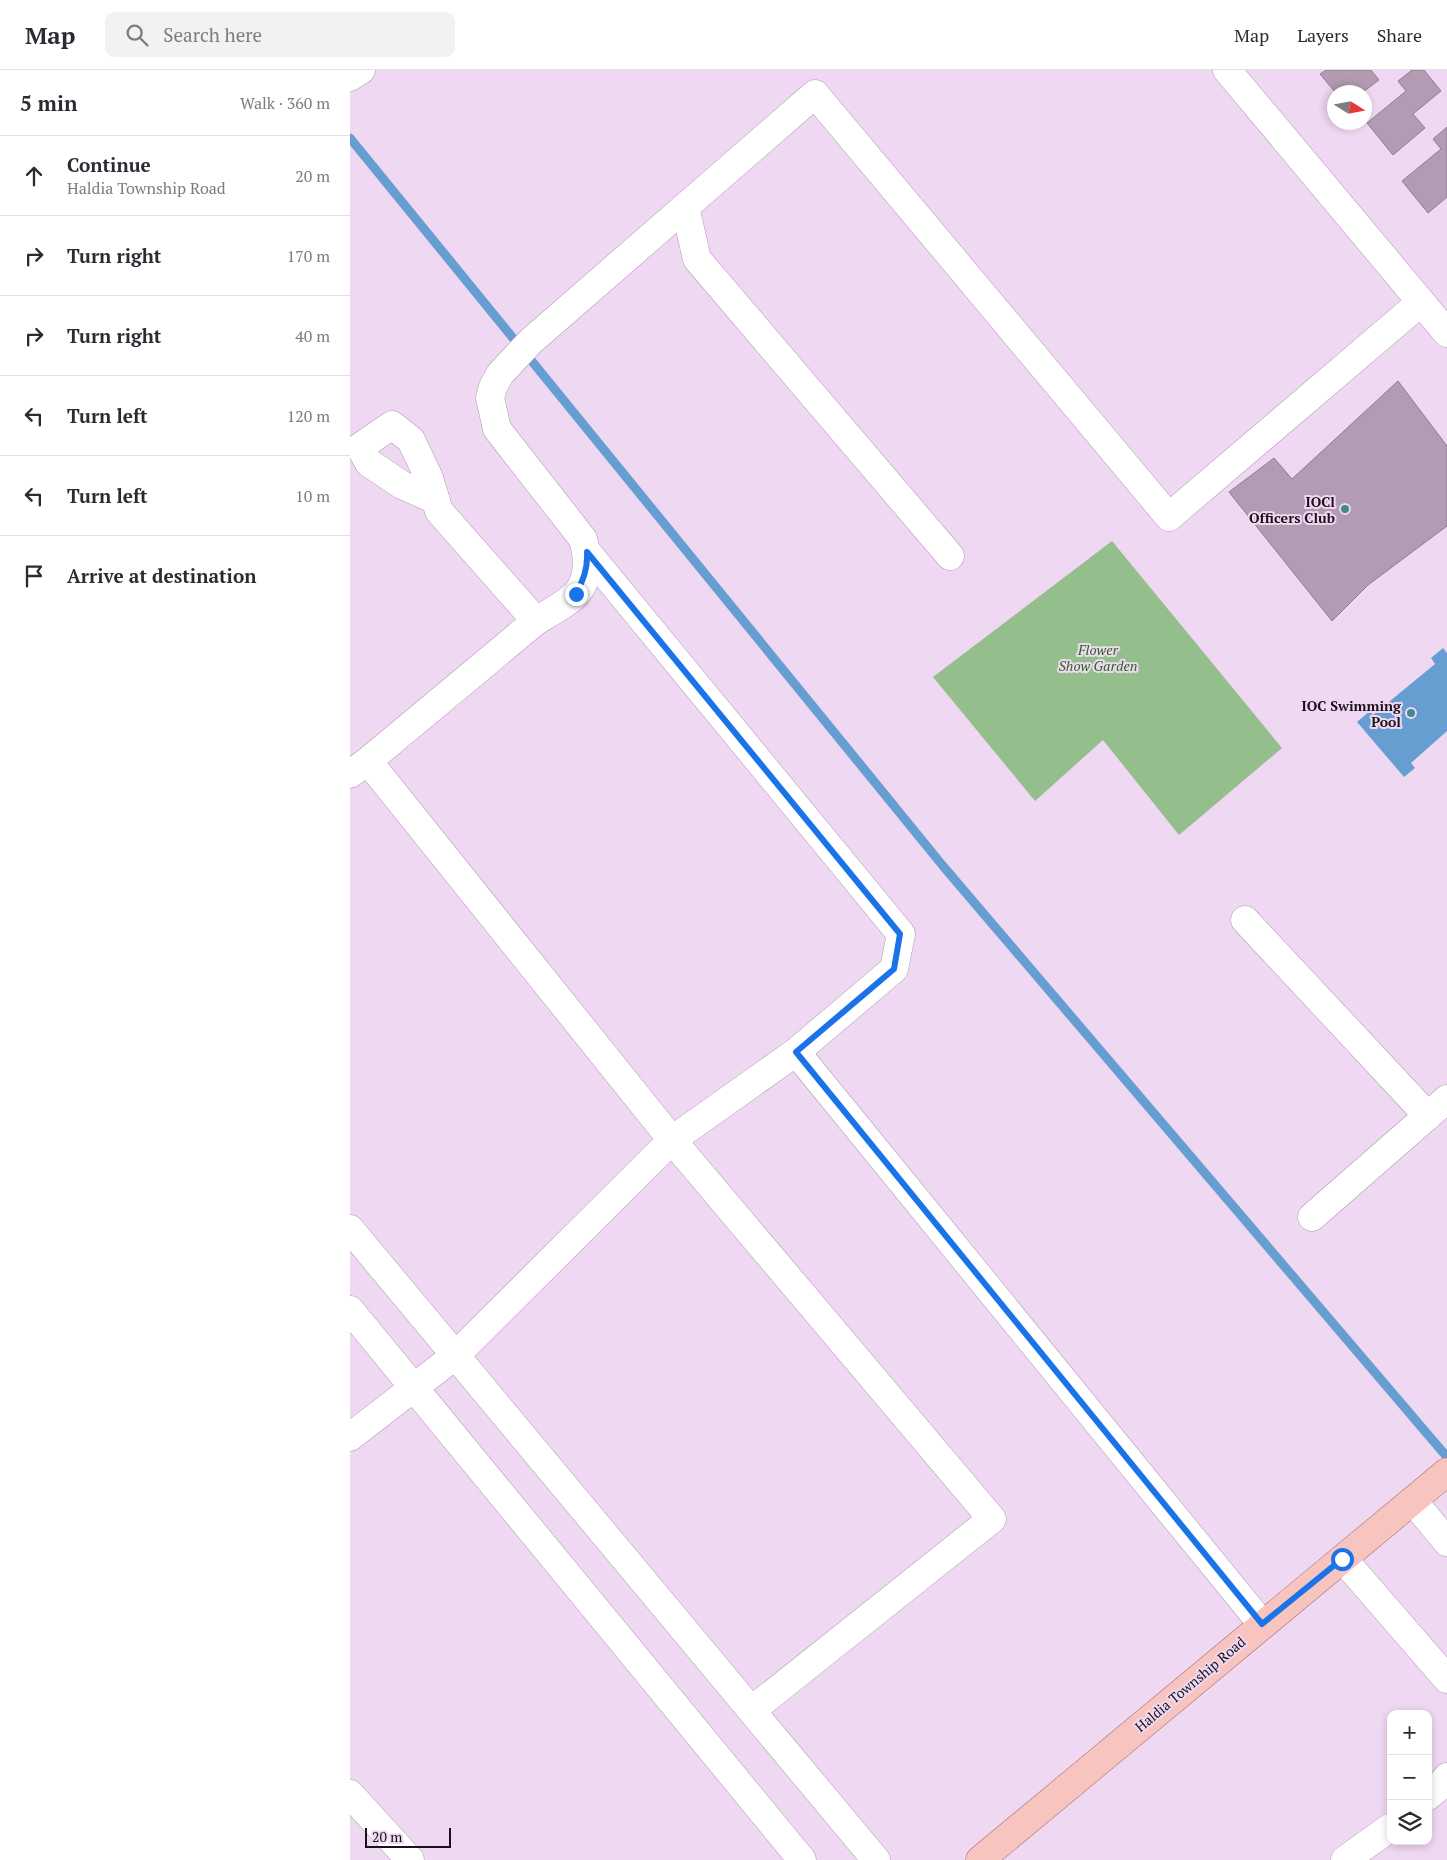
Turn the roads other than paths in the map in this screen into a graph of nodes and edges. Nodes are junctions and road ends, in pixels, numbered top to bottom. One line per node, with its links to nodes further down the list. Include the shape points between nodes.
1 (360, 70): 3 (street)
2 (1227, 70): 6 (street)
3 (350, 77)
4 (813, 82): 5 (street); 6 (street, via 1169,518)
5 (685, 207): 9 (street, via 522,350 500,374 491,393 497,429 584,539); 10 (street, via 697,259)
6 (1421, 302): 7 (street)
7 (1447, 333)
8 (436, 500): 11 (street, via 439,511)
9 (587, 552): 11 (street, via 585,577 576,594); 14 (street, via 900,934 894,969)
10 (950, 556)
11 (536, 622): 12 (street)
12 (359, 767): 16 (street)
13 (1245, 920): 15 (street)
14 (796, 1052): 16 (street); 27 (street)
15 (1437, 1108): 17 (street)
16 (672, 1140): 20 (street); 29 (street, via 992,1519)
17 (1312, 1217)
18 (350, 1229): 20 (street)
19 (350, 1310): 21 (street)
20 (456, 1355): 21 (street); 29 (street)
21 (415, 1388): 22 (street); 35 (street)
22 (350, 1437)
23 (1440, 1477): 24 (main road, Haldia Township Road)
24 (1413, 1501): 25 (street); 26 (main road, Haldia Township Road)
25 (1447, 1542)
26 (1342, 1559): 27 (main road, Haldia Township Road); 28 (street)
27 (1262, 1624): 37 (main road, Haldia Township Road)
28 (1447, 1679)
29 (752, 1710): 36 (street)
30 (1447, 1776): 31 (street)
31 (1432, 1793)
32 (350, 1794): 34 (street)
33 (1387, 1830): 38 (street)
34 (410, 1860)
35 (802, 1860)
36 (876, 1860)
37 (980, 1860)
38 (1346, 1860)

